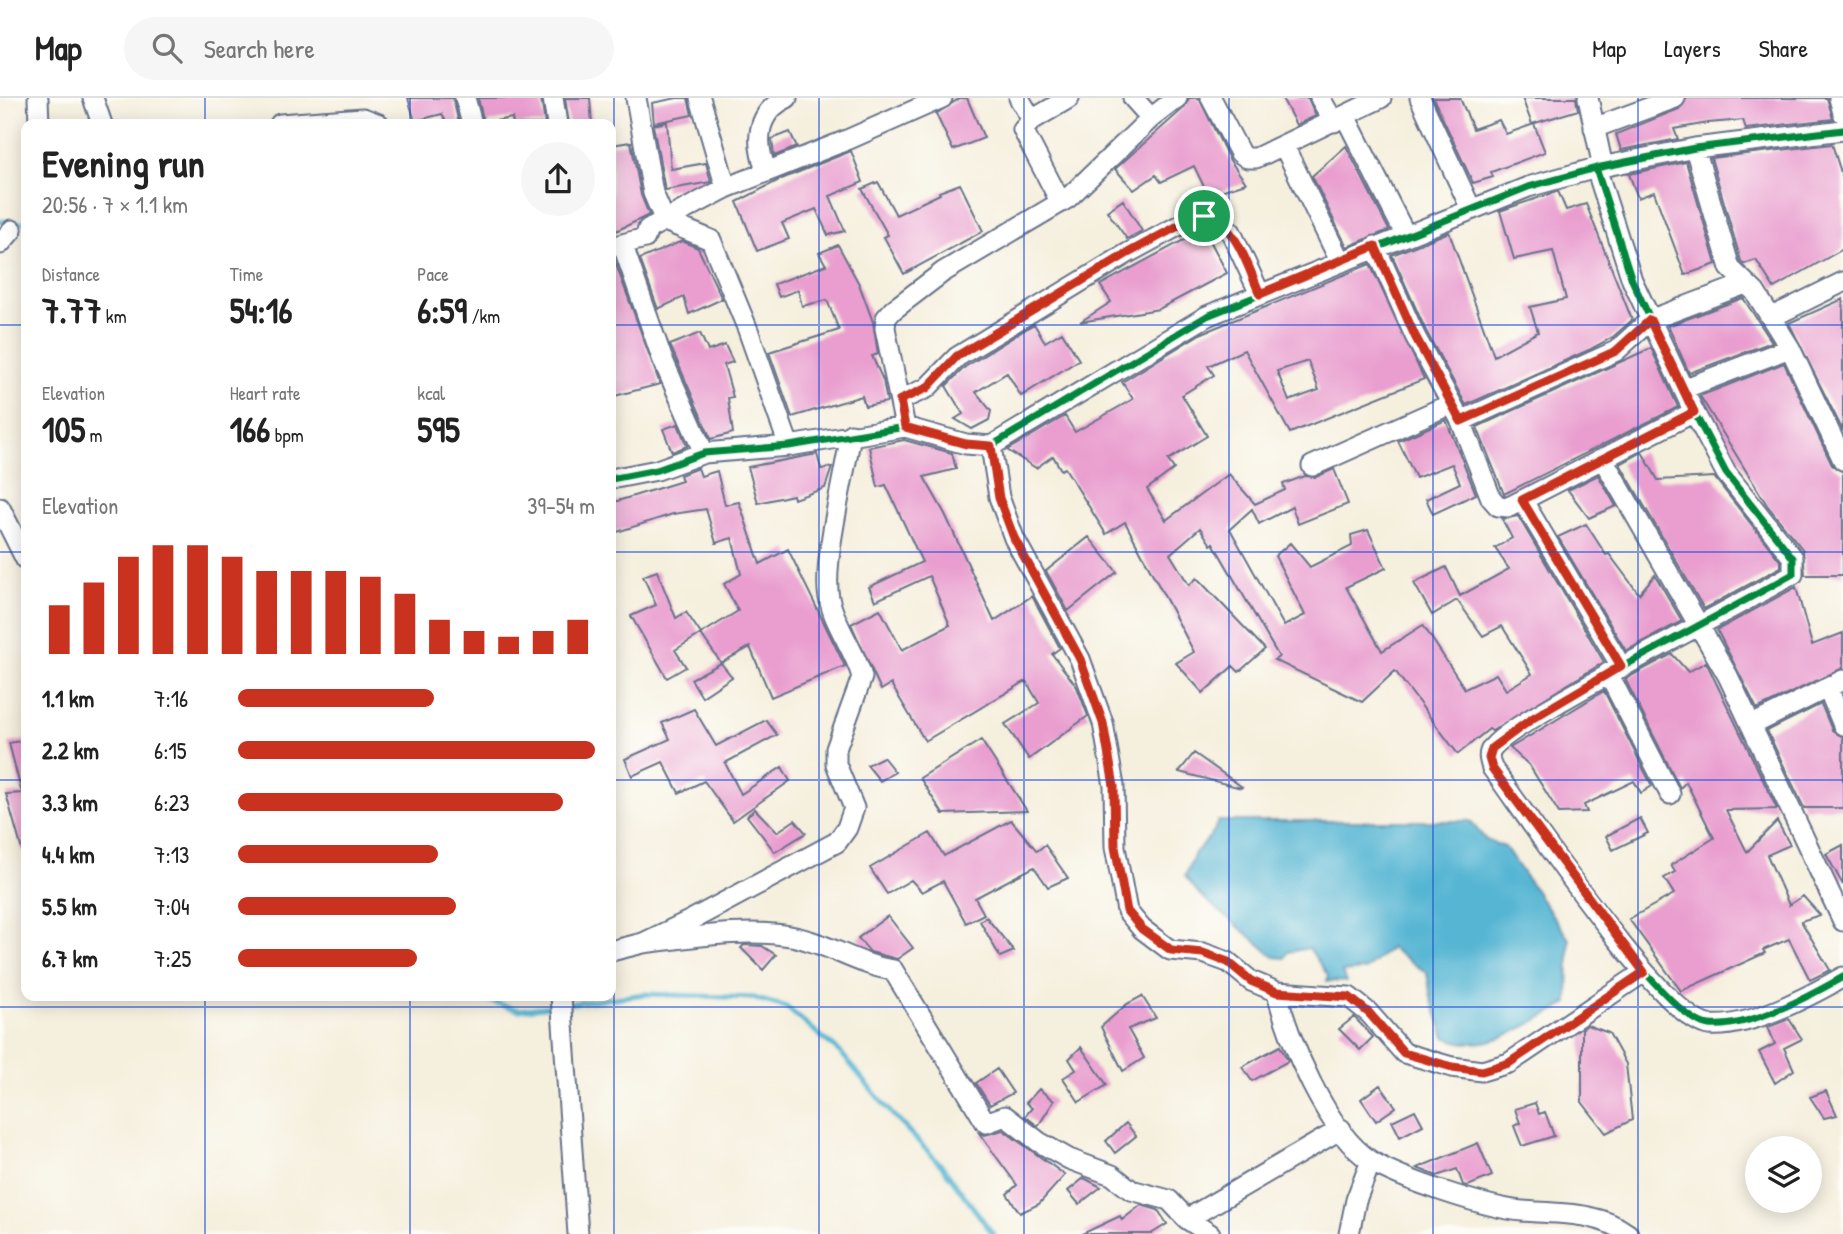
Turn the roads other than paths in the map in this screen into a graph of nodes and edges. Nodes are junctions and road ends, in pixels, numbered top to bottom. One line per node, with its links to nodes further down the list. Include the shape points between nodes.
1 (38, 98): 23 (street)
2 (93, 98): 24 (street)
3 (465, 98): 25 (street)
4 (553, 98): 26 (street)
5 (636, 98): 38 (street, via 653,193)
6 (700, 98): 35 (street)
7 (787, 98): 34 (street, via 778,102 758,132 758,152)
8 (942, 98): 20 (street)
9 (1019, 98): 28 (street)
10 (1069, 98): 28 (street)
11 (1133, 98): 22 (street)
12 (1177, 98): 22 (street)
13 (1210, 98): 31 (street, via 1247,158)
14 (1320, 98): 27 (street)
15 (1381, 98): 27 (street)
16 (1420, 98): 37 (street)
17 (1588, 98): 29 (street)
18 (1675, 98): 29 (street)
19 (1839, 98): 21 (street)
20 (920, 102): 34 (street)
21 (1843, 113)
22 (1151, 118): 36 (street, via 1094,177)
23 (39, 119)
24 (100, 119)
25 (471, 119)
26 (557, 119)
27 (1340, 119): 31 (street); 39 (street)
28 (1032, 120): 36 (street, via 1023,133)
29 (1594, 128): 33 (street)
30 (1843, 130): 32 (street)
31 (1284, 146): 42 (street)
32 (1695, 148): 33 (street); 44 (street, via 1730,268)
33 (1600, 168): 37 (street, via 1528,187); 47 (street, via 1632,279)
34 (767, 172): 35 (street)
35 (726, 188): 38 (street)
36 (1060, 201): 50 (street, via 967,256 886,318)
37 (1471, 209): 39 (street)
38 (665, 221): 40 (street, via 648,229 645,238); 55 (street, via 711,240)
39 (1405, 234): 41 (street)
40 (617, 246): 57 (street)
41 (1375, 246): 42 (street); 51 (street, via 1415,336)
42 (1340, 261): 45 (street)
43 (1843, 282): 46 (street)
44 (1745, 284): 46 (street); 47 (street)
45 (1260, 294): 50 (street, via 1231,232 1214,218 1191,219 957,356 927,388); 56 (street, via 1207,317)
46 (1772, 317): 48 (street)
47 (1650, 320): 49 (street); 51 (street, via 1616,351)
48 (1790, 348): 49 (street); 59 (street)
49 (1683, 389): 52 (street)
50 (900, 400): 53 (street)
51 (1456, 412): 60 (street); 62 (street, via 1497,506 1508,507)
52 (1694, 412): 58 (street); 65 (street, via 1726,473 1795,566 1793,574)
53 (905, 427): 54 (street); 56 (street)
54 (851, 434): 55 (street); 72 (street, via 830,562 829,596 837,625 862,677 835,750 835,764 853,800 848,828 837,842 810,858)
55 (789, 446): 57 (street)
56 (991, 446): 76 (street, via 999,498 1014,538 1080,659 1103,723 1114,786 1115,847 1127,911 1142,929 1171,950 1203,953 1228,962 1251,981)
57 (704, 453): 61 (street)
58 (1603, 459): 62 (street); 65 (street)
59 (1843, 460)
60 (1312, 466)
61 (616, 478)
62 (1522, 500): 66 (street)
63 (0, 508): 64 (street)
64 (21, 550)
65 (1702, 626): 66 (street); 68 (street)
66 (1615, 670): 70 (street); 74 (street, via 1533,718 1492,748 1489,758)
67 (1835, 684): 68 (street); 69 (street)
68 (1752, 725): 71 (street)
69 (1843, 725)
70 (1670, 794)
71 (1843, 921)
72 (643, 943): 73 (street); 80 (street, via 711,936 788,936 893,971 986,1123 1005,1116 1069,1160 1112,1175 1131,1190 1169,1199)
73 (616, 950)
74 (1644, 972): 75 (street, via 1675,1005 1709,1025 1802,1001); 76 (street, via 1509,1063 1482,1071 1404,1053 1349,997)
75 (1843, 977)
76 (1277, 992): 78 (street, via 1296,1052)
77 (561, 1001): 81 (street)
78 (1341, 1129): 79 (street); 80 (street)
79 (1371, 1161): 83 (street); 84 (street, via 1484,1204 1588,1217 1615,1223)
80 (1187, 1219): 82 (street)
81 (578, 1234)
82 (1210, 1234)
83 (1349, 1234)
84 (1628, 1234)

